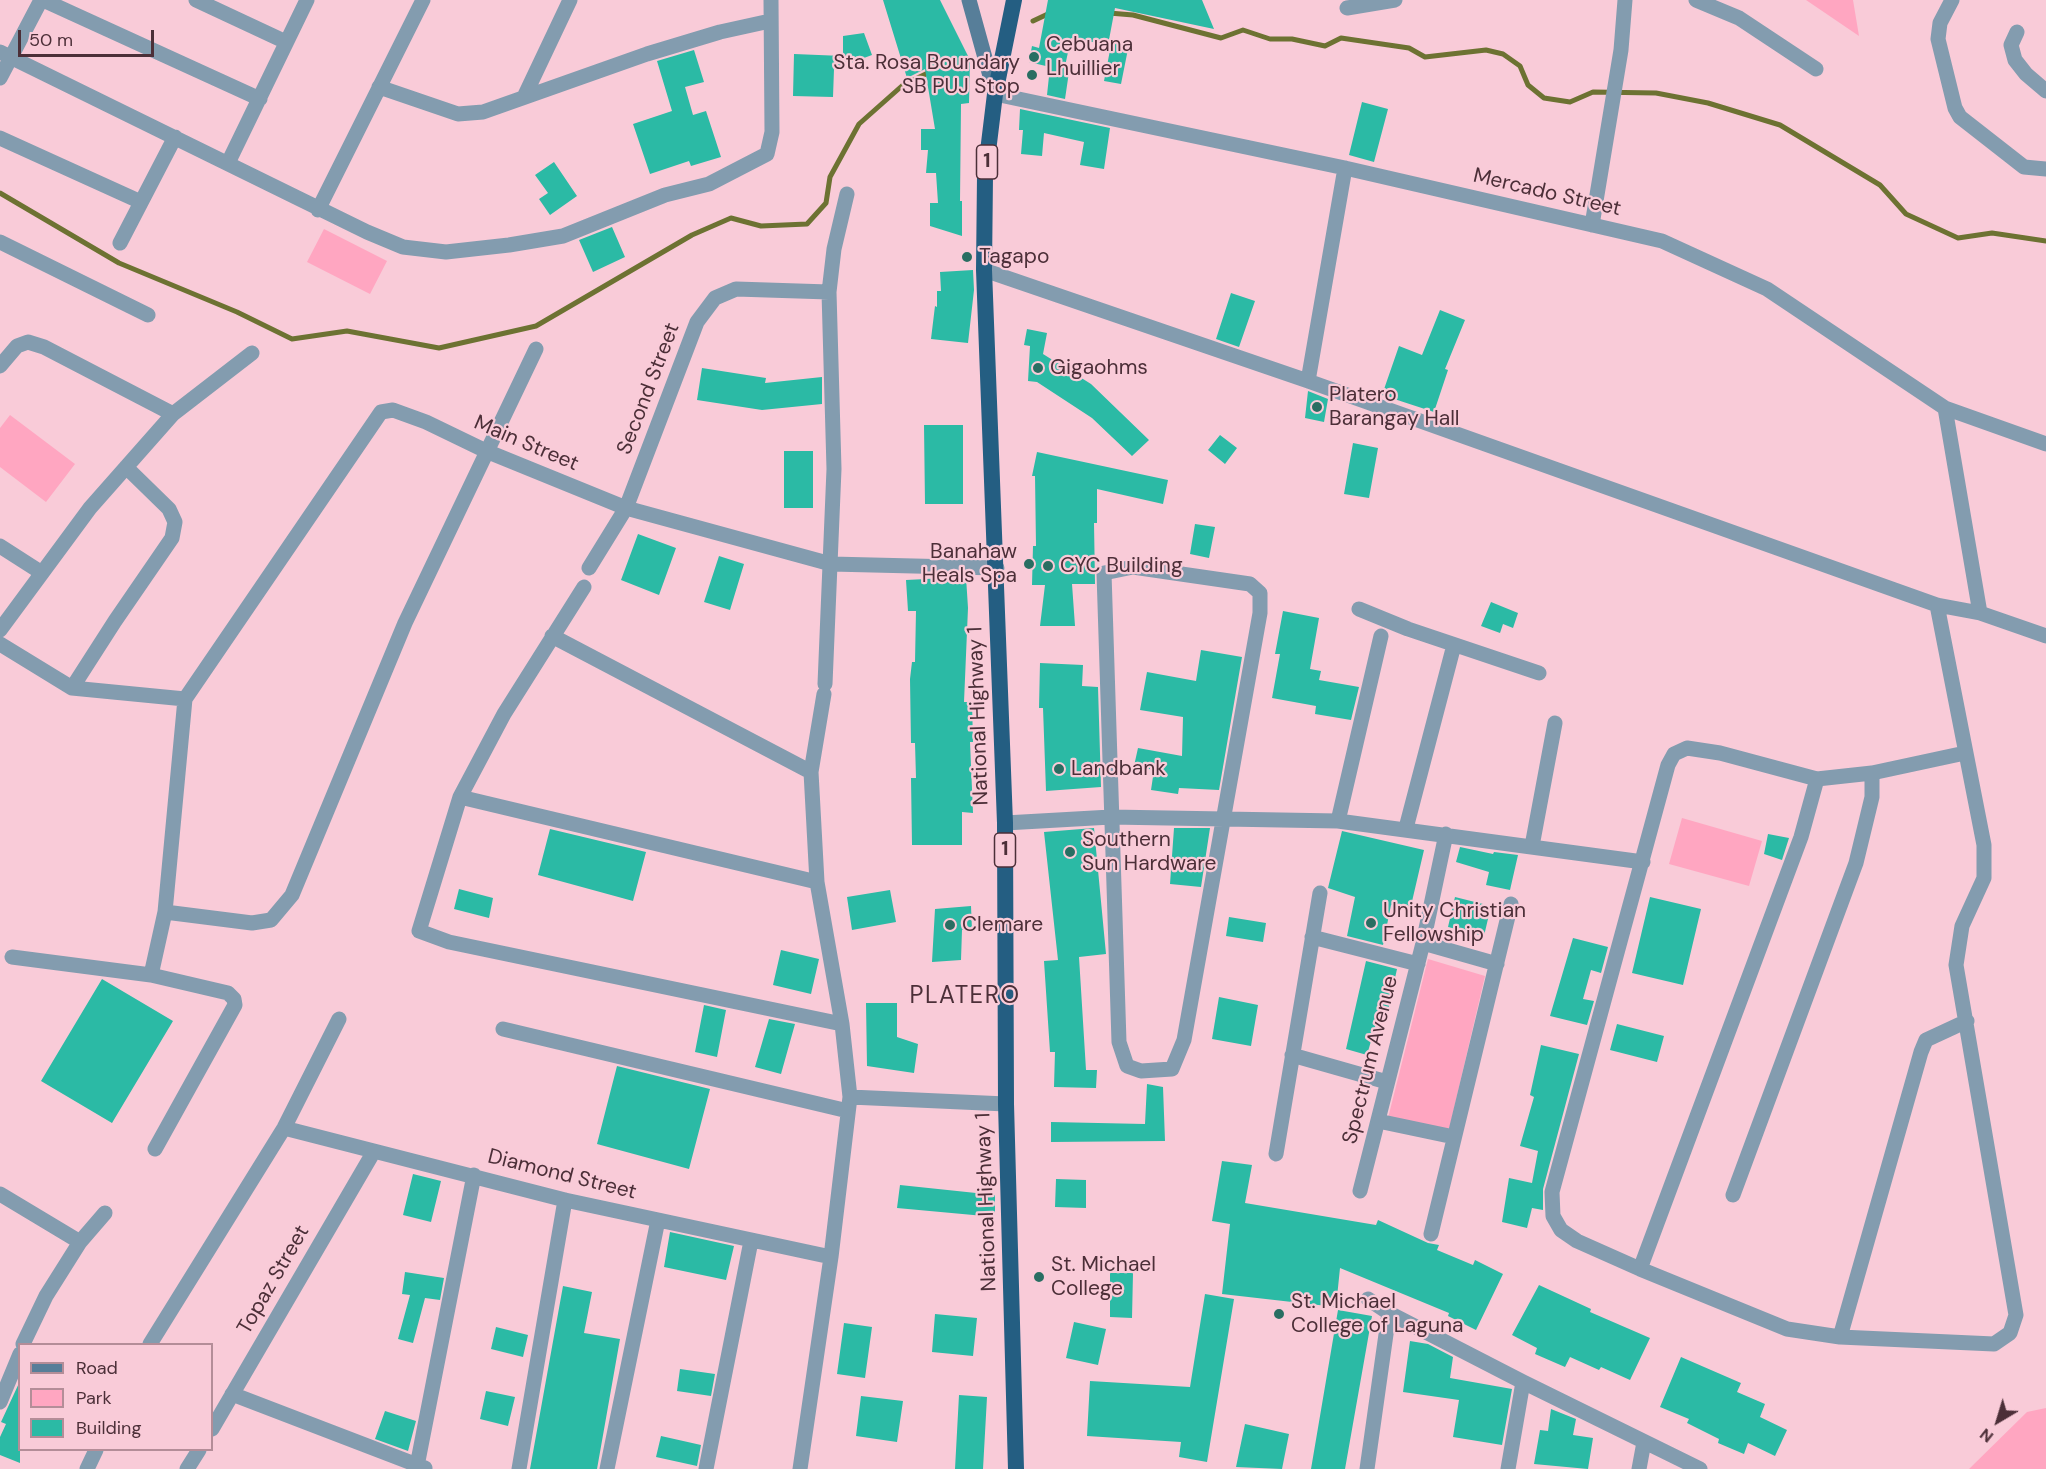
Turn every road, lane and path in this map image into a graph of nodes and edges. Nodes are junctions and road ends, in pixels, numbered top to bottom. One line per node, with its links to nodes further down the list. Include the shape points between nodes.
1 (42, 0): 17 (street); 24 (street)
2 (196, 0): 16 (street)
3 (307, 0): 16 (street)
4 (423, 0): 20 (street)
5 (570, 0): 23 (street)
6 (771, 0): 14 (street)
7 (969, 0): 22 (main road)
8 (1014, 0): 22 (highway, National Highway 1 / 1)
9 (1395, 0): 13 (street)
10 (1625, 0): 33 (street)
11 (1696, 0): 18 (street, via 1739,18)
12 (1952, 0): 29 (street, via 1940,23 1938,39 1960,117 2024,167)
13 (1347, 8)
14 (770, 21): 23 (street, via 710,35); 32 (street, via 772,132 766,154 709,183 665,195 563,236 446,252 404,247)
15 (2016, 32): 21 (street, via 2011,45 2015,60)
16 (286, 42): 24 (street)
17 (5, 55): 19 (street); 26 (street)
18 (1816, 69)
19 (0, 78)
20 (379, 87): 23 (street, via 458,114 483,112); 32 (street)
21 (2046, 91)
22 (995, 94): 28 (street, Mercado Street); 36 (highway, National Highway 1 / 1, via 985,176)
23 (525, 95)
24 (260, 99): 27 (street)
25 (0, 138): 31 (street)
26 (175, 138): 27 (street); 31 (street)
27 (228, 163): 32 (street)
28 (1345, 168): 33 (street, Mercado Street); 42 (street)
29 (2046, 169)
30 (847, 194): 37 (street)
31 (141, 202): 35 (street)
32 (318, 210)
33 (1592, 225): 43 (street, Mercado Street, via 1662,241 1767,289)
34 (0, 242): 38 (street)
35 (120, 243)
36 (984, 270): 42 (street); 52 (highway, National Highway 1 / 1)
37 (829, 292): 48 (street, Second Street, via 736,289 715,298 697,322); 50 (street, via 834,469)
38 (148, 315)
39 (536, 350): 46 (street)
40 (252, 353): 44 (street)
41 (0, 366): 44 (street, via 18,346 28,342)
42 (1308, 381): 55 (street)
43 (1945, 408): 45 (street, Mercado Street); 57 (street)
44 (173, 414): 47 (street)
45 (2046, 444)
46 (486, 451): 48 (street, Main Street); 66 (street, Main Street, via 426,422 393,410 381,412); 84 (street, via 405,623 292,895 271,920 252,923)
47 (126, 467): 53 (street); 65 (street, via 169,509 175,522 172,538)
48 (626, 508): 50 (street, Main Street); 51 (street, Second Street)
49 (0, 546): 53 (street)
50 (831, 564): 52 (street, Main Street); 69 (street, via 825,689)
51 (589, 568)
52 (997, 568): 76 (highway, National Highway 1 / 1)
53 (42, 573): 58 (street)
54 (584, 587): 59 (street)
55 (1936, 605): 57 (street); 68 (street)
56 (1359, 609): 63 (street)
57 (1980, 613): 61 (street)
58 (0, 630)
59 (552, 636): 69 (street); 72 (street)
60 (1382, 636): 75 (street)
61 (2046, 636)
62 (0, 644): 65 (street)
63 (1454, 645): 64 (street); 77 (street)
64 (1539, 674)
65 (72, 688): 66 (street)
66 (185, 699): 84 (street)
67 (1555, 723): 79 (street)
68 (1965, 753): 70 (street); 92 (street, via 1984,856 1984,878 1962,926 1956,965)
69 (811, 772): 81 (street)
70 (1872, 773): 71 (street); 108 (street, via 1872,797 1856,863)
71 (1817, 779): 80 (street, via 1720,753 1687,748 1674,754); 116 (street, via 1802,837)
72 (459, 797): 81 (street); 93 (street, via 419,931 449,942)
73 (1111, 817): 74 (street); 74 (street, via 1119,1042 1127,1066 1141,1071 1172,1069 1184,1040); 74 (street, via 1104,573 1134,567 1250,584 1260,593 1260,613); 76 (street)
74 (1222, 819): 75 (street)
75 (1338, 821): 77 (street)
76 (1005, 823): 98 (highway, National Highway 1 / 1)
77 (1406, 828): 78 (street)
78 (1446, 834): 79 (street); 86 (street, Spectrum Avenue)
79 (1532, 846): 80 (street)
80 (1643, 862): 116 (street, via 1552,1192 1553,1216 1561,1230)
81 (817, 882): 93 (street)
82 (1320, 892): 85 (street)
83 (1511, 904): 88 (street)
84 (165, 912): 90 (street)
85 (1312, 937): 89 (street); 95 (street)
86 (1423, 943): 88 (street); 89 (street, Spectrum Avenue)
87 (12, 957): 90 (street)
88 (1497, 963): 101 (street)
89 (1418, 964): 96 (street, Spectrum Avenue)
90 (151, 975): 102 (street, via 228,993 235,1005)
91 (339, 1018): 100 (street)
92 (1967, 1021): 119 (street, via 1926,1040 1921,1052); 119 (street, via 2016,1315 2010,1333 1994,1344)
93 (842, 1024): 97 (street)
94 (503, 1029): 97 (street)
95 (1292, 1054): 96 (street); 104 (street)
96 (1388, 1082): 99 (street, Spectrum Avenue)
97 (849, 1104): 98 (street); 115 (street)
98 (1006, 1104): 137 (highway, National Highway 1 / 1)
99 (1378, 1121): 101 (street); 106 (street, Spectrum Avenue)
100 (284, 1128): 103 (street, Diamond Street); 121 (street)
101 (1455, 1137): 112 (street)
102 (155, 1149)
103 (373, 1153): 105 (street, Diamond Street); 124 (street, Topaz Street)
104 (1276, 1154)
105 (474, 1175): 109 (street, Diamond Street); 130 (street)
106 (1360, 1191)
107 (0, 1194): 114 (street)
108 (1733, 1195)
109 (565, 1200): 111 (street, Diamond Street); 133 (street)
110 (105, 1213): 114 (street)
111 (658, 1221): 113 (street, Diamond Street); 134 (street)
112 (1431, 1234)
113 (751, 1241): 115 (street, Diamond Street); 135 (street)
114 (80, 1242): 120 (street, via 46,1296)
115 (831, 1257): 136 (street)
116 (1640, 1269): 119 (street, via 1786,1329)
117 (1368, 1299): 118 (street)
118 (1389, 1313): 123 (street); 138 (street)
119 (1840, 1337)
120 (23, 1343)
121 (151, 1343)
122 (18, 1359): 125 (street)
123 (1523, 1382): 127 (street); 139 (street)
124 (232, 1394): 126 (street, Topaz Street); 130 (street)
125 (0, 1402)
126 (213, 1427)
127 (1644, 1442): 140 (street); 141 (street)
128 (95, 1451): 131 (street)
129 (198, 1451): 132 (street)
130 (422, 1467)
131 (87, 1469)
132 (187, 1469)
133 (519, 1469)
134 (607, 1469)
135 (706, 1469)
136 (800, 1469)
137 (1016, 1469)
138 (1366, 1469)
139 (1508, 1469)
140 (1639, 1469)
141 (1700, 1469)

